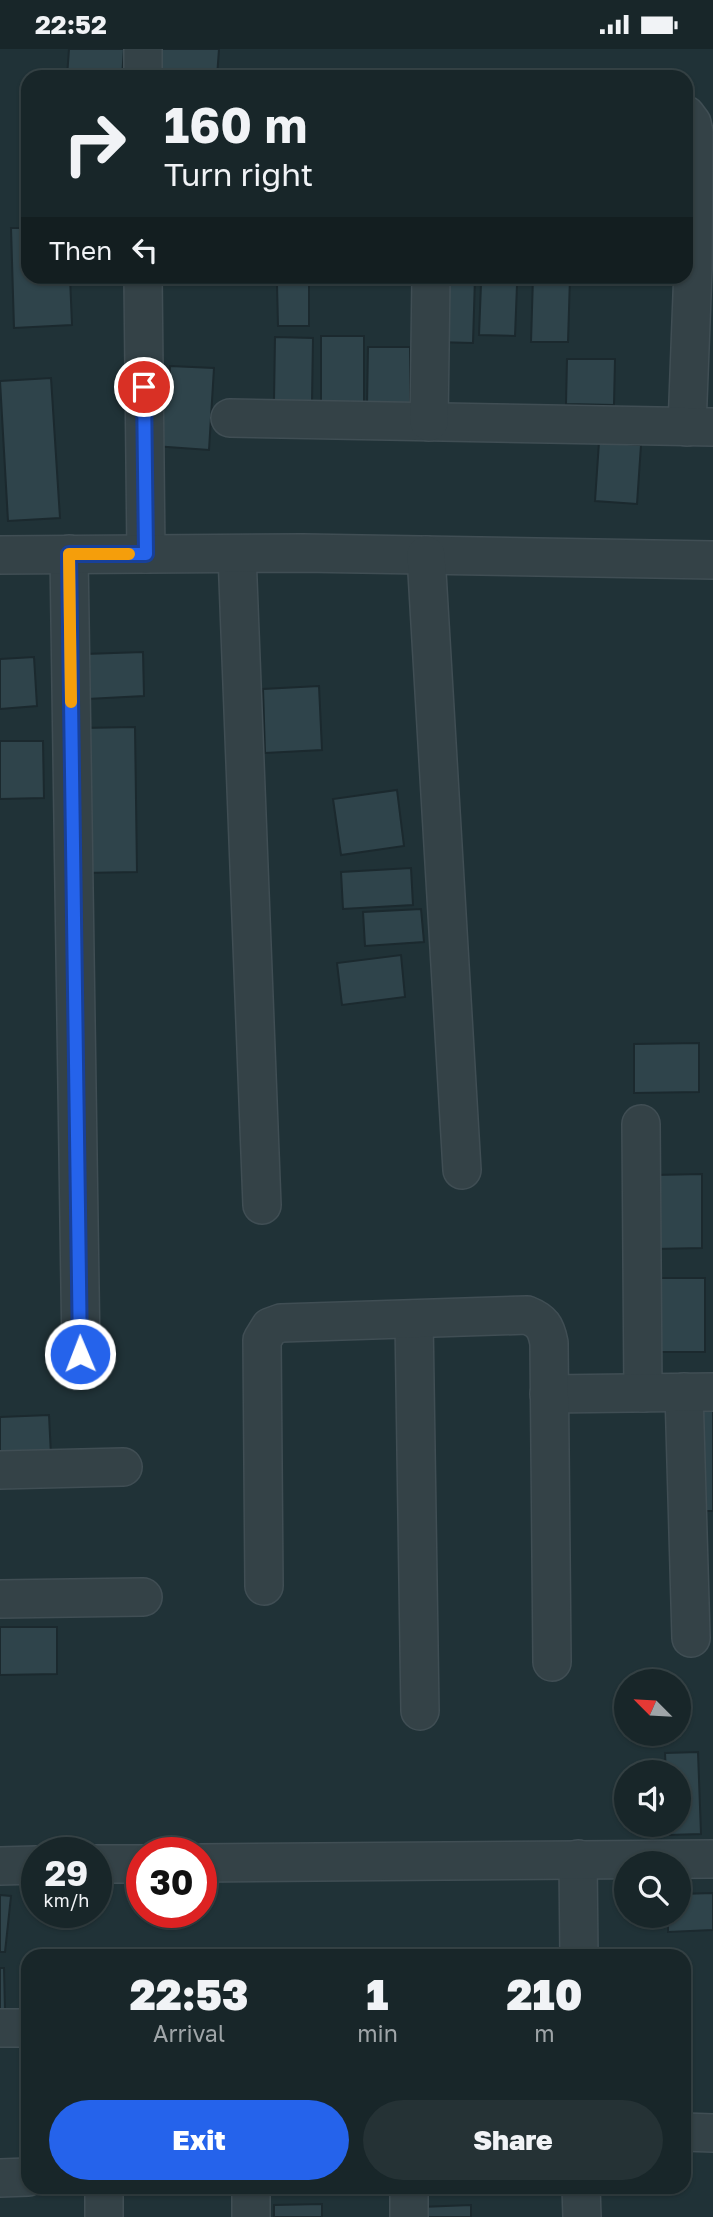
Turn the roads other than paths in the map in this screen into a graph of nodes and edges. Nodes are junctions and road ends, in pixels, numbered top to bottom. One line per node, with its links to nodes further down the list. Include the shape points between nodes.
1 (144, 49): 2 (street)
2 (143, 70)
3 (693, 128): 4 (street)
4 (693, 166)
5 (144, 284): 12 (street)
6 (431, 284): 9 (street)
7 (691, 284): 10 (street)
8 (230, 418): 9 (street)
9 (429, 422): 10 (street)
10 (700, 427)
11 (69, 554): 12 (street); 14 (street); 21 (street)
12 (146, 554): 13 (street)
13 (237, 554): 15 (street); 19 (street)
14 (0, 555)
15 (426, 555): 16 (street); 18 (street)
16 (713, 560)
17 (641, 1124): 23 (street)
18 (463, 1170)
19 (262, 1205)
20 (414, 1319): 24 (street, via 527,1315 538,1320 547,1329 550,1343); 27 (street, via 281,1323 270,1327 262,1340); 32 (street)
21 (80, 1354)
22 (698, 1392): 23 (street); 30 (street)
23 (643, 1393): 24 (street)
24 (549, 1394): 31 (street)
25 (123, 1467): 26 (street)
26 (0, 1471)
27 (264, 1586)
28 (143, 1597): 29 (street)
29 (0, 1599)
30 (691, 1638)
31 (552, 1662)
32 (420, 1711)
33 (578, 1859): 34 (street); 35 (street); 38 (street)
34 (713, 1859)
35 (217, 1863)
36 (21, 1865): 37 (street)
37 (0, 1866)
38 (579, 1949)
39 (0, 2028): 40 (street)
40 (21, 2028)
41 (691, 2132): 42 (street)
42 (713, 2133)
43 (21, 2177): 44 (street)
44 (0, 2178)
45 (104, 2194): 49 (street)
46 (251, 2194): 50 (street)
47 (409, 2194): 51 (street)
48 (582, 2194): 52 (street)
49 (104, 2217)
50 (251, 2217)
51 (409, 2217)
52 (582, 2217)

